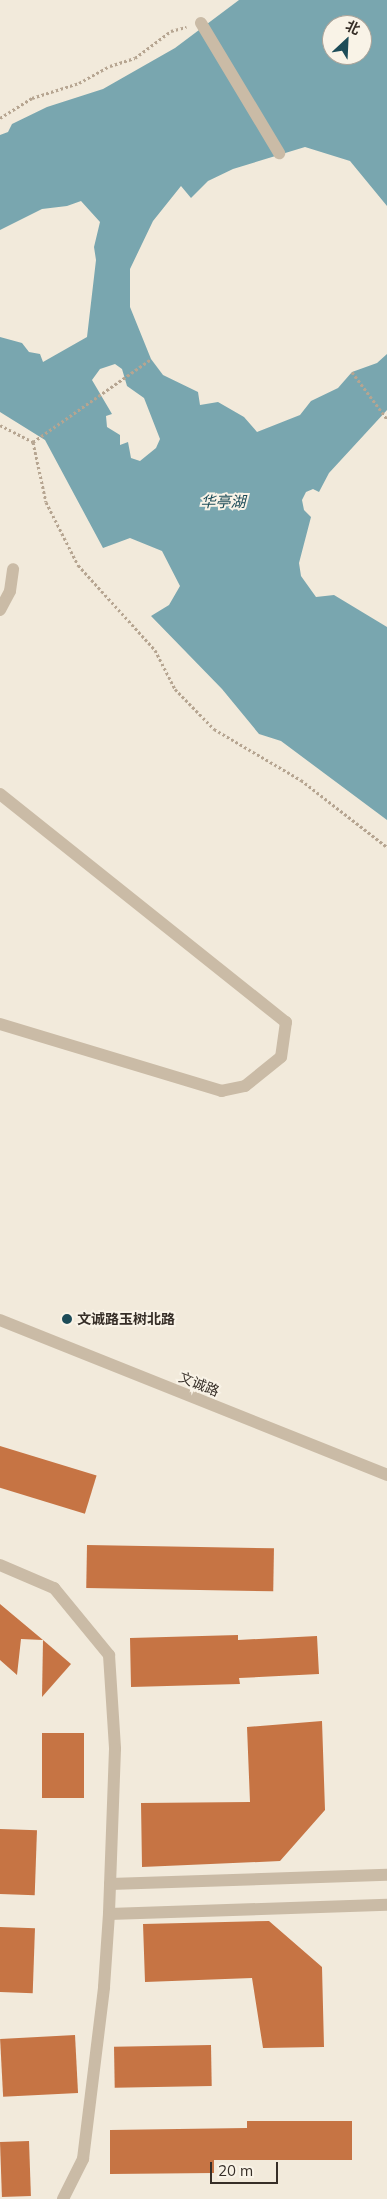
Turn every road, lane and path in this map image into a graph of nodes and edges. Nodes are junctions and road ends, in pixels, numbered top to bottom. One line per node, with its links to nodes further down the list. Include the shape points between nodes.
1 (201, 23): 2 (path, via 171,31 135,58 110,66 79,83 32,98); 3 (street)
2 (0, 118)
3 (279, 153)
4 (150, 359): 8 (path)
5 (352, 372): 6 (path)
6 (387, 419)
7 (0, 425): 8 (path)
8 (33, 442): 12 (path, via 46,502 78,565 155,650 175,689 214,729 301,780)
9 (13, 569): 10 (street, via 10,591)
10 (0, 610)
11 (0, 794): 13 (street, via 286,1022 281,1057 245,1086 222,1091)
12 (387, 847)
13 (0, 1024)
14 (0, 1320): 15 (street, 文诚路)
15 (387, 1475)
16 (0, 1565): 18 (street, via 54,1588 109,1655 115,1749)
17 (387, 1875): 18 (street)
18 (110, 1884): 20 (street)
19 (387, 1905): 20 (street)
20 (109, 1914): 21 (street, via 104,1987 83,2159)
21 (63, 2199)

